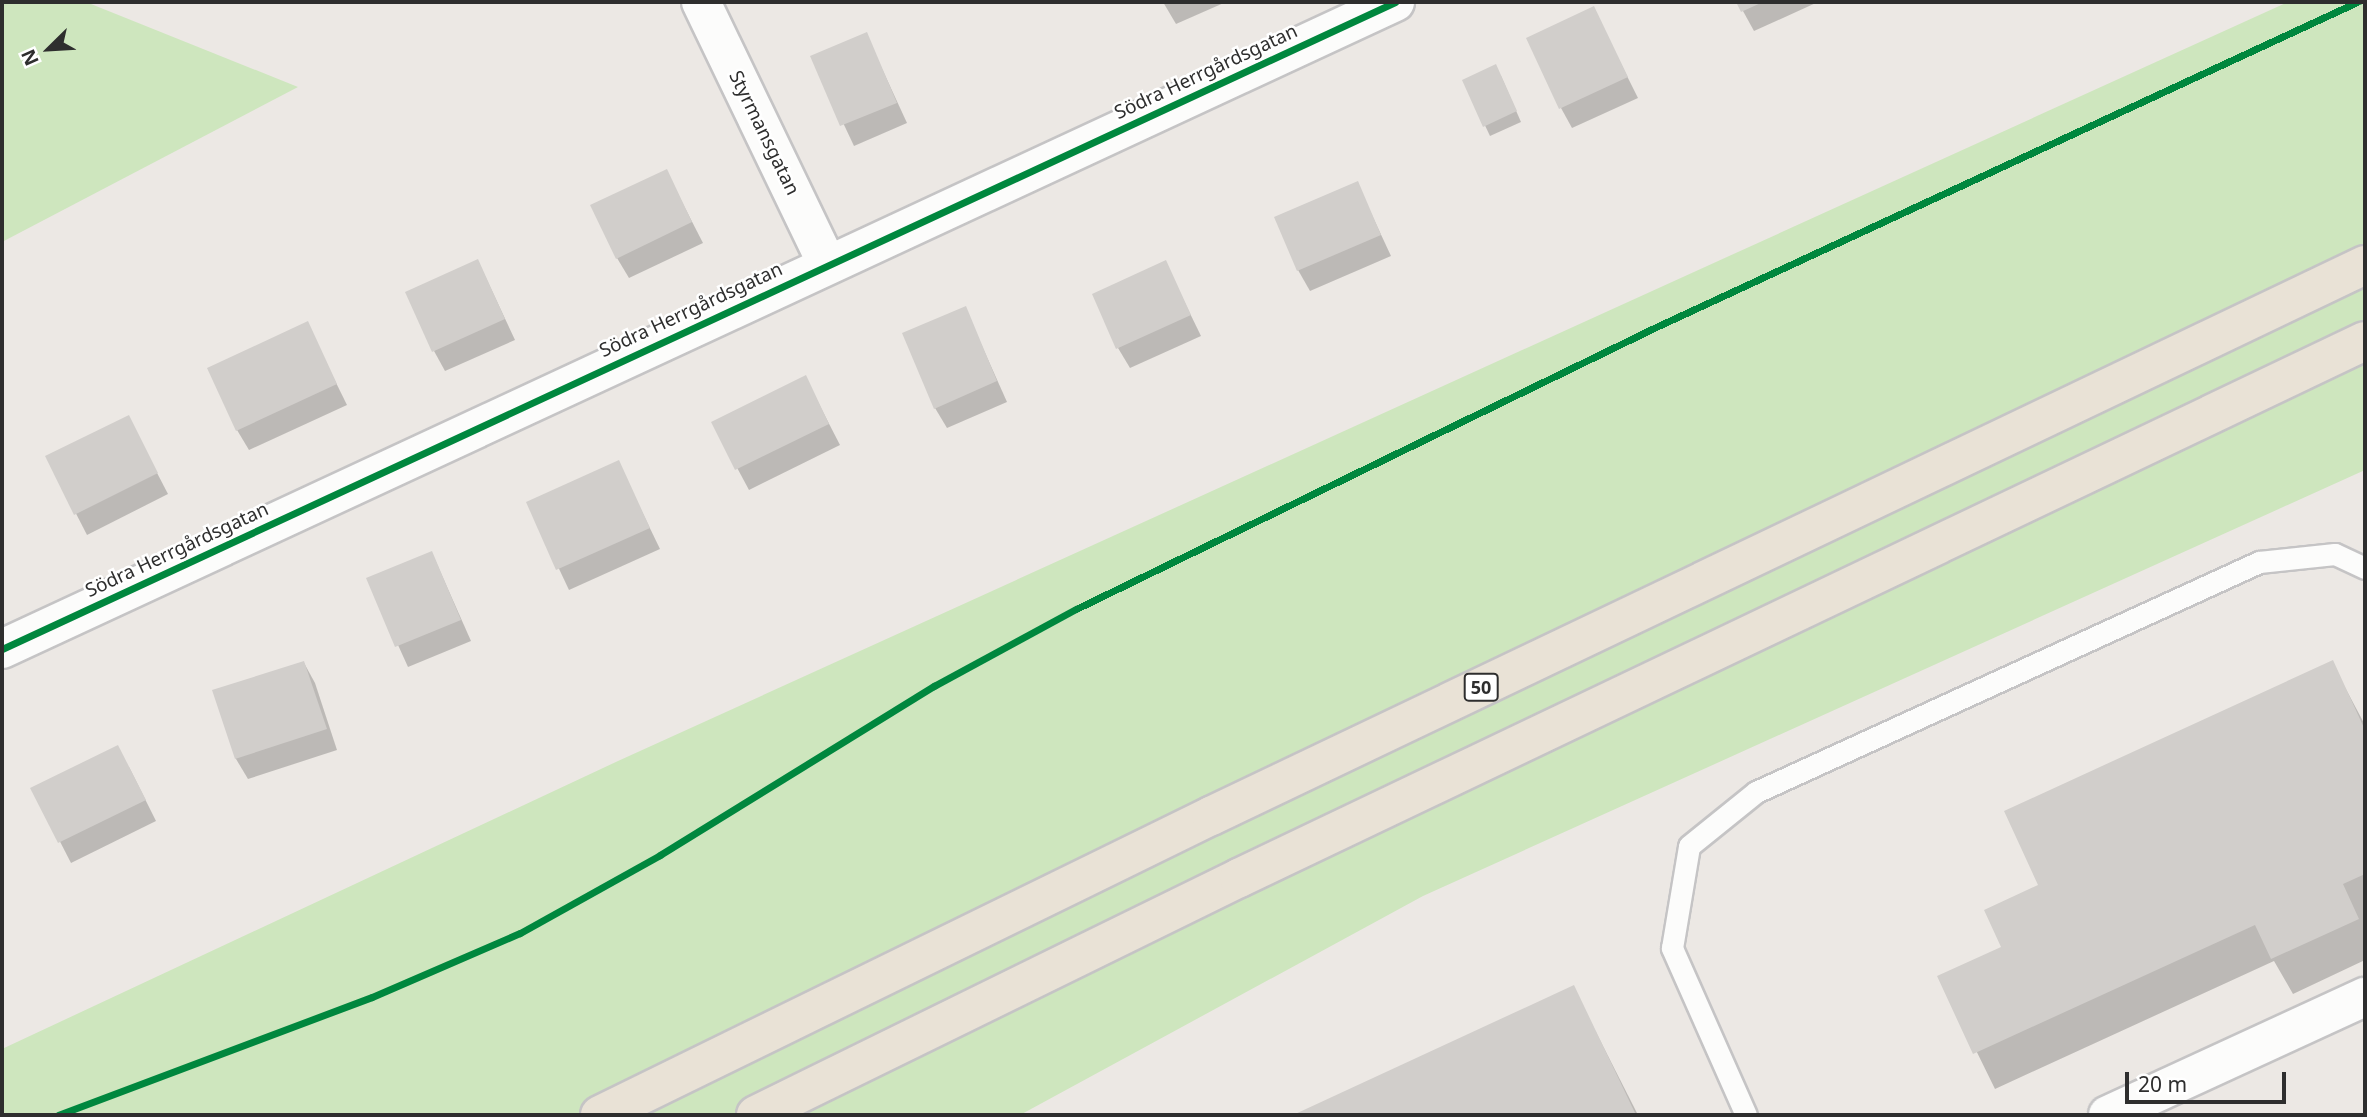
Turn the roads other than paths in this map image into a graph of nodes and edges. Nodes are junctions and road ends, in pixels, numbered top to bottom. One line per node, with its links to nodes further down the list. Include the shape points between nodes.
1 (701, 2): 3 (street, Styrmansgatan)
2 (1395, 2): 3 (street, Södra Herrgårdsgatan)
3 (827, 264): 7 (street, Södra Herrgårdsgatan)
4 (2365, 265): 9 (highway, 50, via 1212,816)
5 (2365, 341): 10 (highway, via 1239,878)
6 (2365, 568): 11 (lane, via 2335,554 2259,562 1756,792 1689,846 1672,948)
7 (2, 649)
8 (2365, 998): 12 (street)
9 (600, 1115)
10 (756, 1115)
11 (1746, 1115)
12 (2108, 1115)

